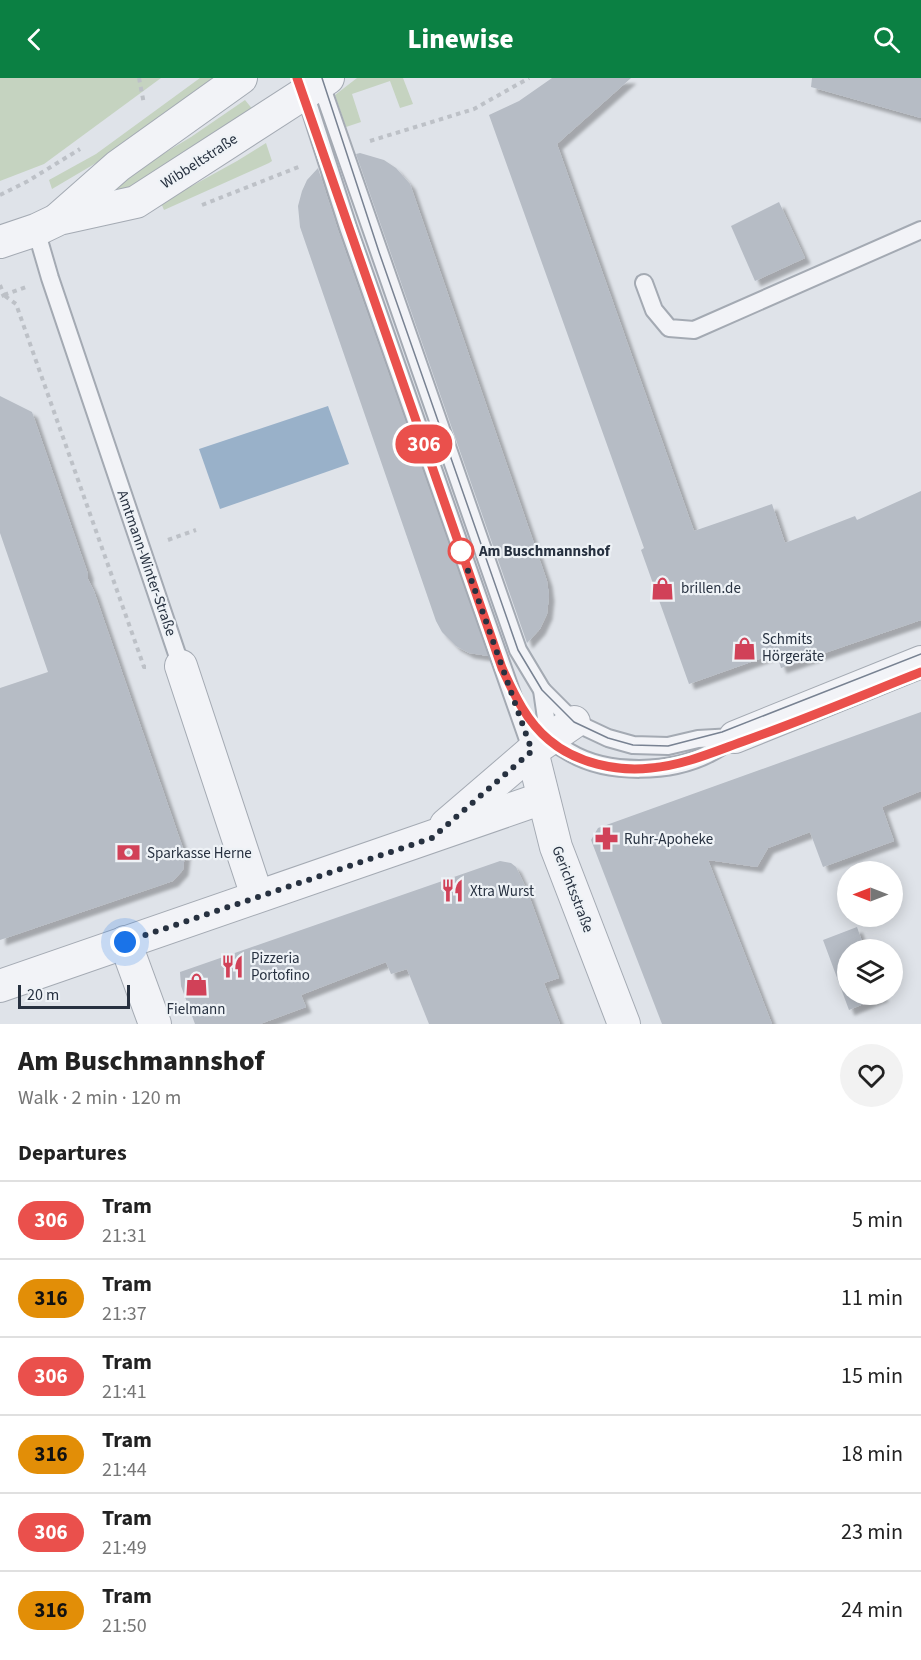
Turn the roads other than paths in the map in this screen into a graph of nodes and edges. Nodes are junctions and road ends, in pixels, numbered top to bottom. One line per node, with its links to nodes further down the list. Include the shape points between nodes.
1 (241, 78): 3 (street, Wibbeltstraße, via 118,166)
2 (314, 82): 3 (street, Wibbeltstraße, via 136,202); 9 (lane, via 344,150 518,650); 12 (lane, via 348,227 502,668)
3 (47, 224): 5 (street, Wibbeltstraße); 8 (lane, Amtmann-Winter-Straße, via 50,278)
4 (921, 230): 6 (lane, via 694,330 669,328 654,310)
5 (0, 242)
6 (644, 283)
7 (921, 662): 11 (street)
8 (181, 666): 15 (street, Amtmann-Winter-Straße)
9 (542, 690): 10 (lane); 12 (lane)
10 (574, 722): 11 (lane, via 633,745 668,746); 12 (street)
11 (735, 737): 12 (lane, via 711,753 650,768 596,764)
12 (540, 745): 13 (street, Gerichtsstraße); 14 (street)
13 (543, 798): 14 (street); 19 (street, Gerichtsstraße, via 556,847)
14 (432, 838): 15 (street)
15 (257, 896): 16 (street)
16 (125, 942): 17 (street); 18 (street)
17 (0, 986)
18 (154, 1024)
19 (624, 1024)

